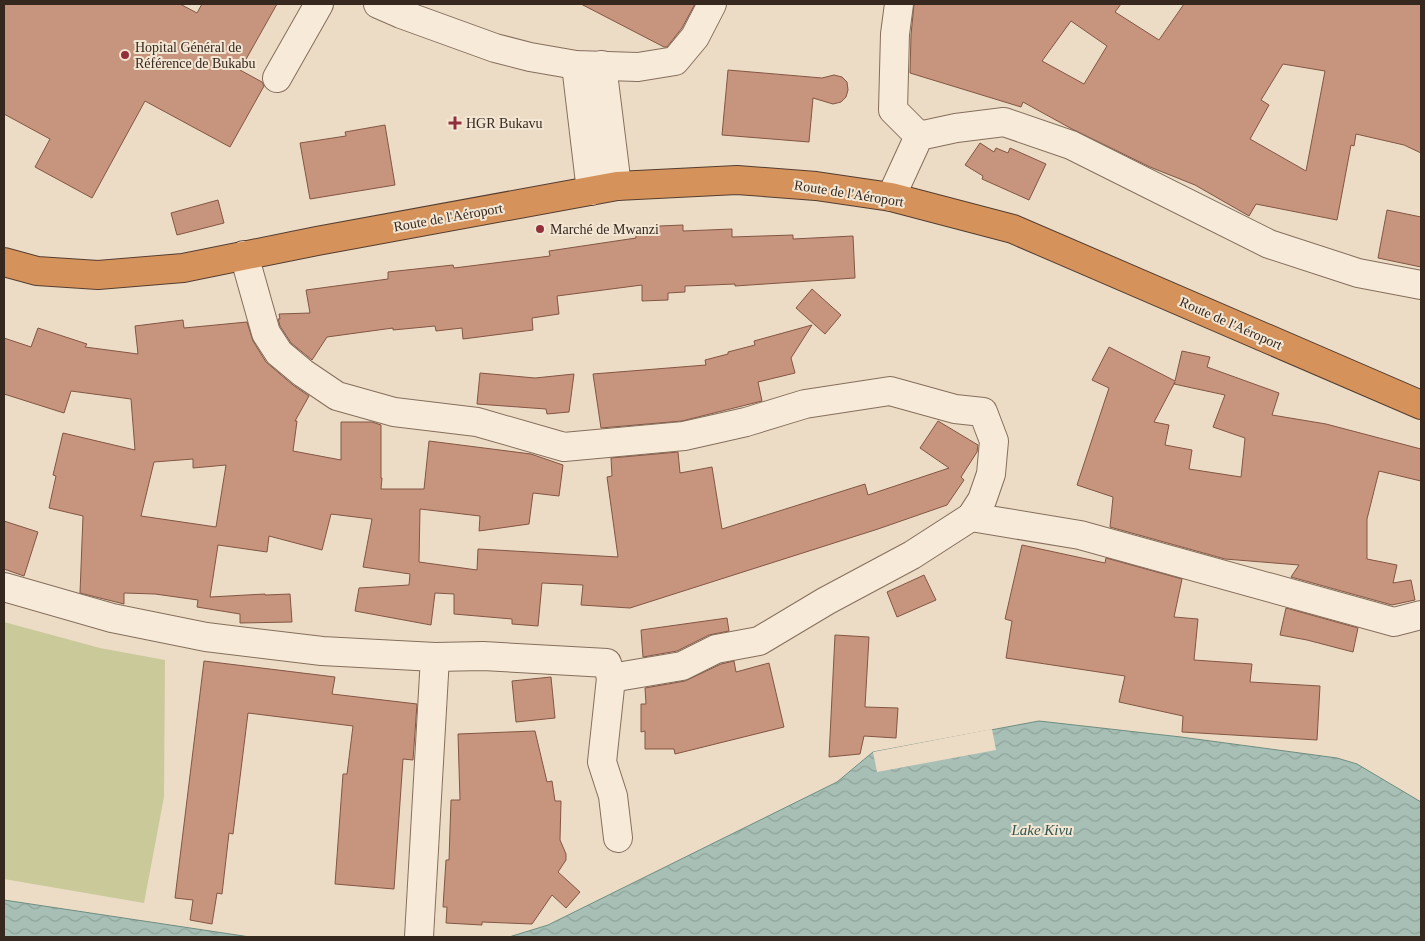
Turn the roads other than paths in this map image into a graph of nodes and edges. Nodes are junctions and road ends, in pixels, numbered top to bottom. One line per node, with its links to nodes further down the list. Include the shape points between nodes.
1 (319, 4): 6 (street)
2 (378, 4): 5 (street, via 495,48 530,57)
3 (712, 4): 5 (street, via 695,37 675,61 638,67)
4 (899, 4): 7 (street, via 893,110)
5 (589, 65): 8 (street); 9 (street)
6 (276, 78)
7 (919, 136): 10 (street); 13 (street, via 1004,122 1070,145 1269,244 1358,273)
8 (617, 186): 9 (highway, Route de l'Aéroport); 10 (highway, Route de l'Aéroport, via 737,180 816,186)
9 (591, 191): 11 (highway, Route de l'Aéroport)
10 (891, 197): 14 (highway, Route de l'Aéroport, via 1013,230)
11 (244, 256): 12 (highway, Route de l'Aéroport, via 183,268 98,275 37,270); 15 (street, via 266,333 279,353 337,396 394,412 477,422 564,447 684,436 805,404 890,391 955,409 983,412 994,441 991,474 982,500)
12 (4, 262)
13 (1421, 286)
14 (1421, 405)
15 (971, 517): 17 (street, via 1080,535 1394,622); 19 (street, via 912,555 759,641 716,649 682,666)
16 (4, 587): 18 (street, via 112,618 206,637 322,651)
17 (1421, 615)
18 (435, 657): 19 (street, via 483,656 607,663); 21 (street)
19 (611, 678): 20 (street, via 602,762 613,796)
20 (618, 838)
21 (419, 937)

